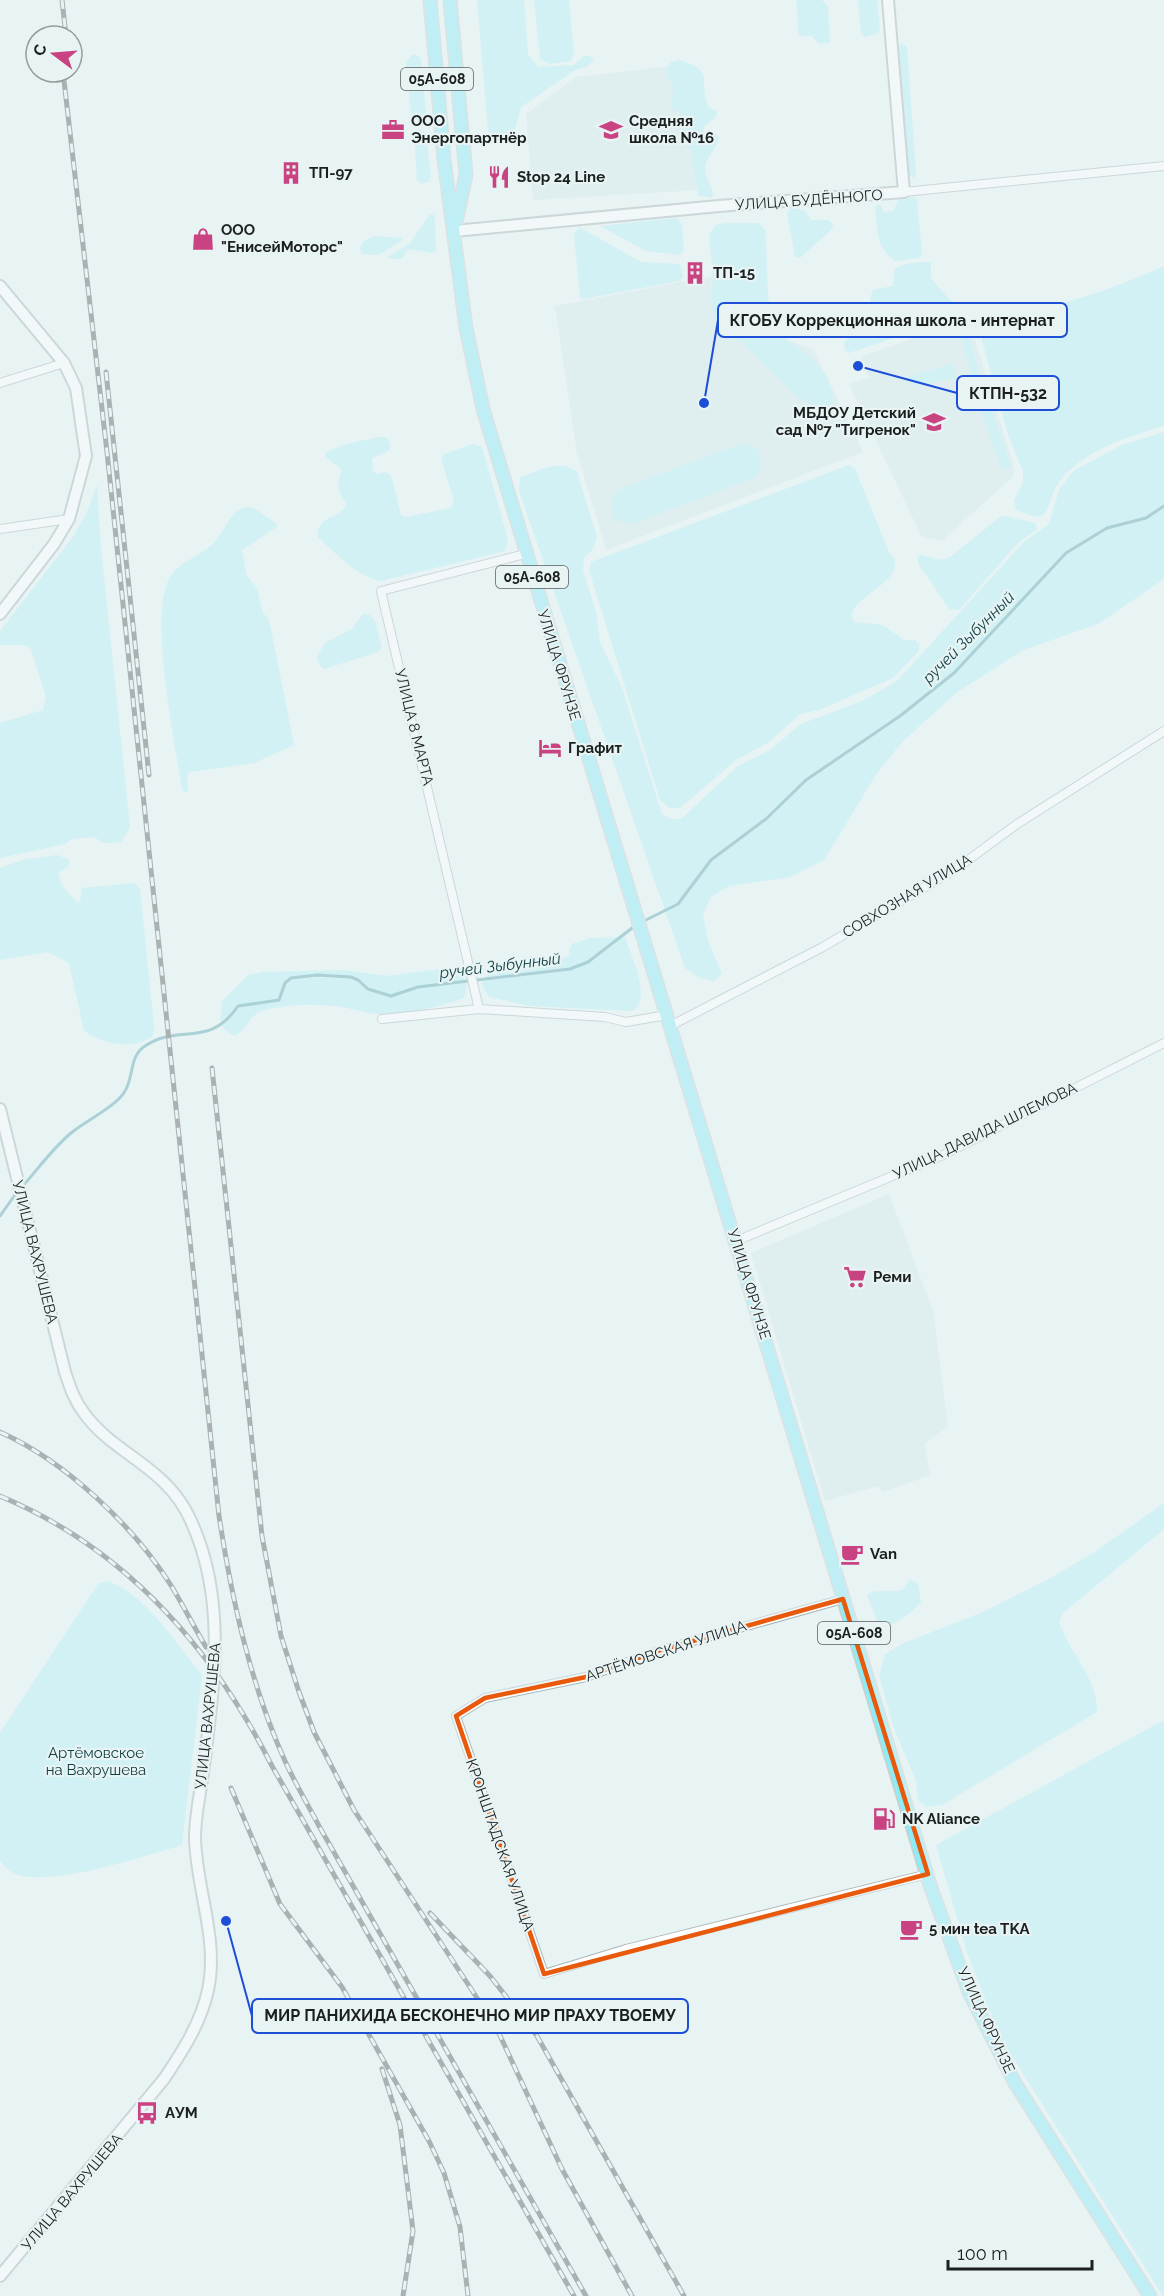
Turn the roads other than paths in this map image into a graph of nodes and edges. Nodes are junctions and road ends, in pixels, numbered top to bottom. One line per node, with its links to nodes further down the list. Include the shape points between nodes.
1 (430, 0): 6 (main road, УЛИЦА ФРУНЗЕ / 05А-608)
2 (450, 0): 6 (main road, УЛИЦА ФРУНЗЕ / 05А-608, via 466,175)
3 (888, 0): 5 (main road)
4 (1164, 166): 5 (street, УЛИЦА БУДЁННОГО)
5 (904, 192): 6 (main road, УЛИЦА БУДЁННОГО)
6 (454, 231): 12 (main road, УЛИЦА ФРУНЗЕ / 05А-608, via 466,328 483,409)
7 (0, 286): 8 (main road)
8 (64, 363): 9 (street); 10 (main road, via 76,388 86,456)
9 (0, 383)
10 (69, 519): 11 (street); 13 (main road)
11 (0, 529)
12 (525, 554): 15 (street, УЛИЦА 8 МАРТА, via 381,591); 17 (main road, УЛИЦА ФРУНЗЕ / 05А-608)
13 (0, 614)
14 (1164, 731): 17 (street, СОВХОЗНАЯ УЛИЦА, via 1017,824 956,869 821,948)
15 (479, 1009): 16 (street); 17 (street, via 605,1017 626,1022)
16 (382, 1019)
17 (668, 1021): 20 (main road, УЛИЦА ФРУНЗЕ / 05А-608)
18 (1163, 1041): 20 (street, УЛИЦА ДАВИДА ШЛЕМОВА, via 943,1155)
19 (0, 1109): 24 (main road, УЛИЦА ВАХРУШЕВА, via 73,1396 98,1428 170,1486 191,1520 209,1584 217,1638 195,1836 210,1953 209,1989 202,2011 164,2079)
20 (736, 1241): 21 (main road, УЛИЦА ФРУНЗЕ / 05А-608)
21 (843, 1599): 22 (street, АРТЁМОВСКАЯ УЛИЦА, via 661,1650 586,1677 485,1698); 23 (main road, УЛИЦА ФРУНЗЕ / 05А-608)
22 (456, 1716): 23 (street, КРОНШТАДСКАЯ УЛИЦА, via 544,1974 626,1949)
23 (927, 1874): 25 (main road, УЛИЦА ФРУНЗЕ / 05А-608, via 969,1992 993,2042)
24 (0, 2276)
25 (1150, 2296)

